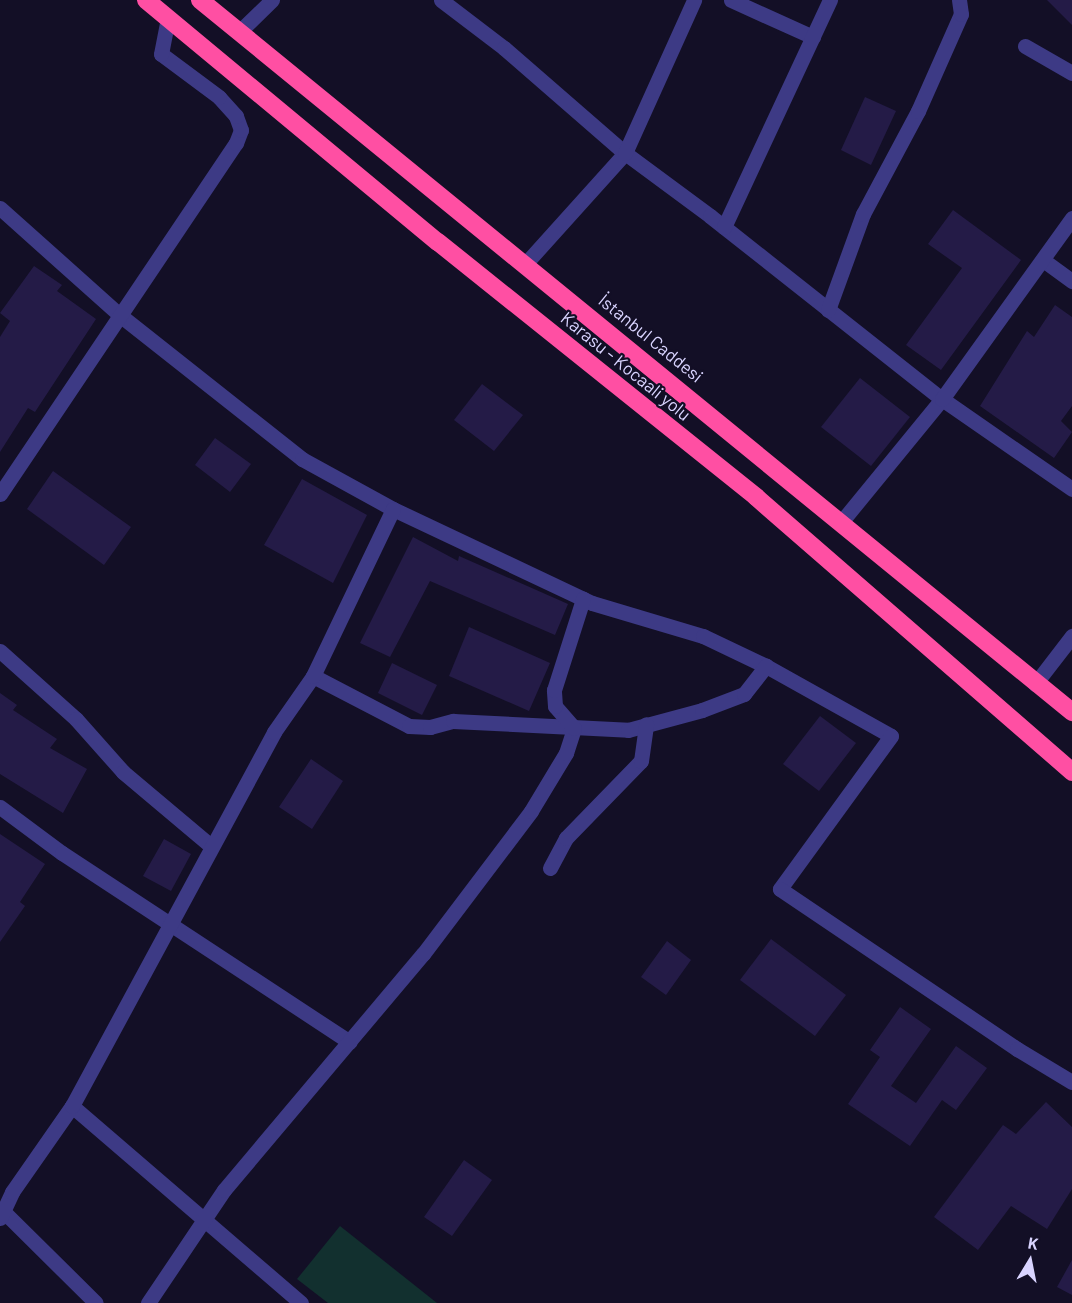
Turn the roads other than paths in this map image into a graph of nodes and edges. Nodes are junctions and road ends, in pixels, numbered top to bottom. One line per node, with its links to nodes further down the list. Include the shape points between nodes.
1 (146, 0): 9 (highway, Karasu - Kocaali yolu)
2 (200, 0): 10 (highway, İstanbul Caddesi)
3 (272, 0): 10 (street)
4 (441, 0): 14 (street, via 504,48)
5 (694, 0): 14 (street)
6 (731, 0): 11 (street)
7 (830, 0): 11 (street)
8 (959, 0): 21 (street, via 961,14 918,111 863,214)
9 (168, 18): 22 (street, via 161,54 219,97 236,116 241,130); 37 (highway, Karasu - Kocaali yolu, via 438,242 756,497)
10 (239, 32): 19 (highway, İstanbul Caddesi)
11 (813, 37): 17 (street)
12 (1025, 46): 13 (street)
13 (1072, 73)
14 (625, 153): 17 (street); 19 (street)
15 (0, 208): 22 (street)
16 (1072, 218): 18 (street)
17 (724, 227): 21 (street)
18 (1043, 260): 20 (street); 23 (street)
19 (526, 263): 27 (highway, İstanbul Caddesi)
20 (1072, 281)
21 (828, 310): 23 (street)
22 (121, 316): 24 (street); 26 (street, via 302,459)
23 (942, 399): 25 (street); 27 (street)
24 (3, 484)
25 (1072, 489)
26 (393, 509): 28 (street); 32 (street)
27 (842, 521): 33 (highway, İstanbul Caddesi)
28 (583, 599): 31 (street, via 703,636); 36 (street, via 554,690 555,706)
29 (1072, 636): 33 (street)
30 (0, 651): 39 (street, via 76,719 123,772)
31 (766, 666): 35 (street, via 744,694 702,711); 43 (street, via 891,736 780,889 1017,1050)
32 (313, 676): 36 (street, via 409,726 430,727 453,720); 39 (street, via 274,732)
33 (1035, 684): 34 (highway, İstanbul Caddesi)
34 (1072, 712)
35 (646, 724): 36 (street, via 628,730); 40 (street, via 642,761 566,838)
36 (574, 728): 42 (street, via 566,753 531,811 423,954)
37 (1072, 772)
38 (0, 807): 41 (street, via 62,853)
39 (211, 846): 41 (street)
40 (550, 868)
41 (172, 924): 42 (street); 44 (street)
42 (350, 1042): 46 (street, via 224,1190)
43 (1072, 1082)
44 (72, 1106): 45 (street, via 12,1192); 46 (street)
45 (2, 1215): 47 (street)
46 (204, 1220): 48 (street); 49 (street)
47 (96, 1303)
48 (148, 1303)
49 (301, 1303)

